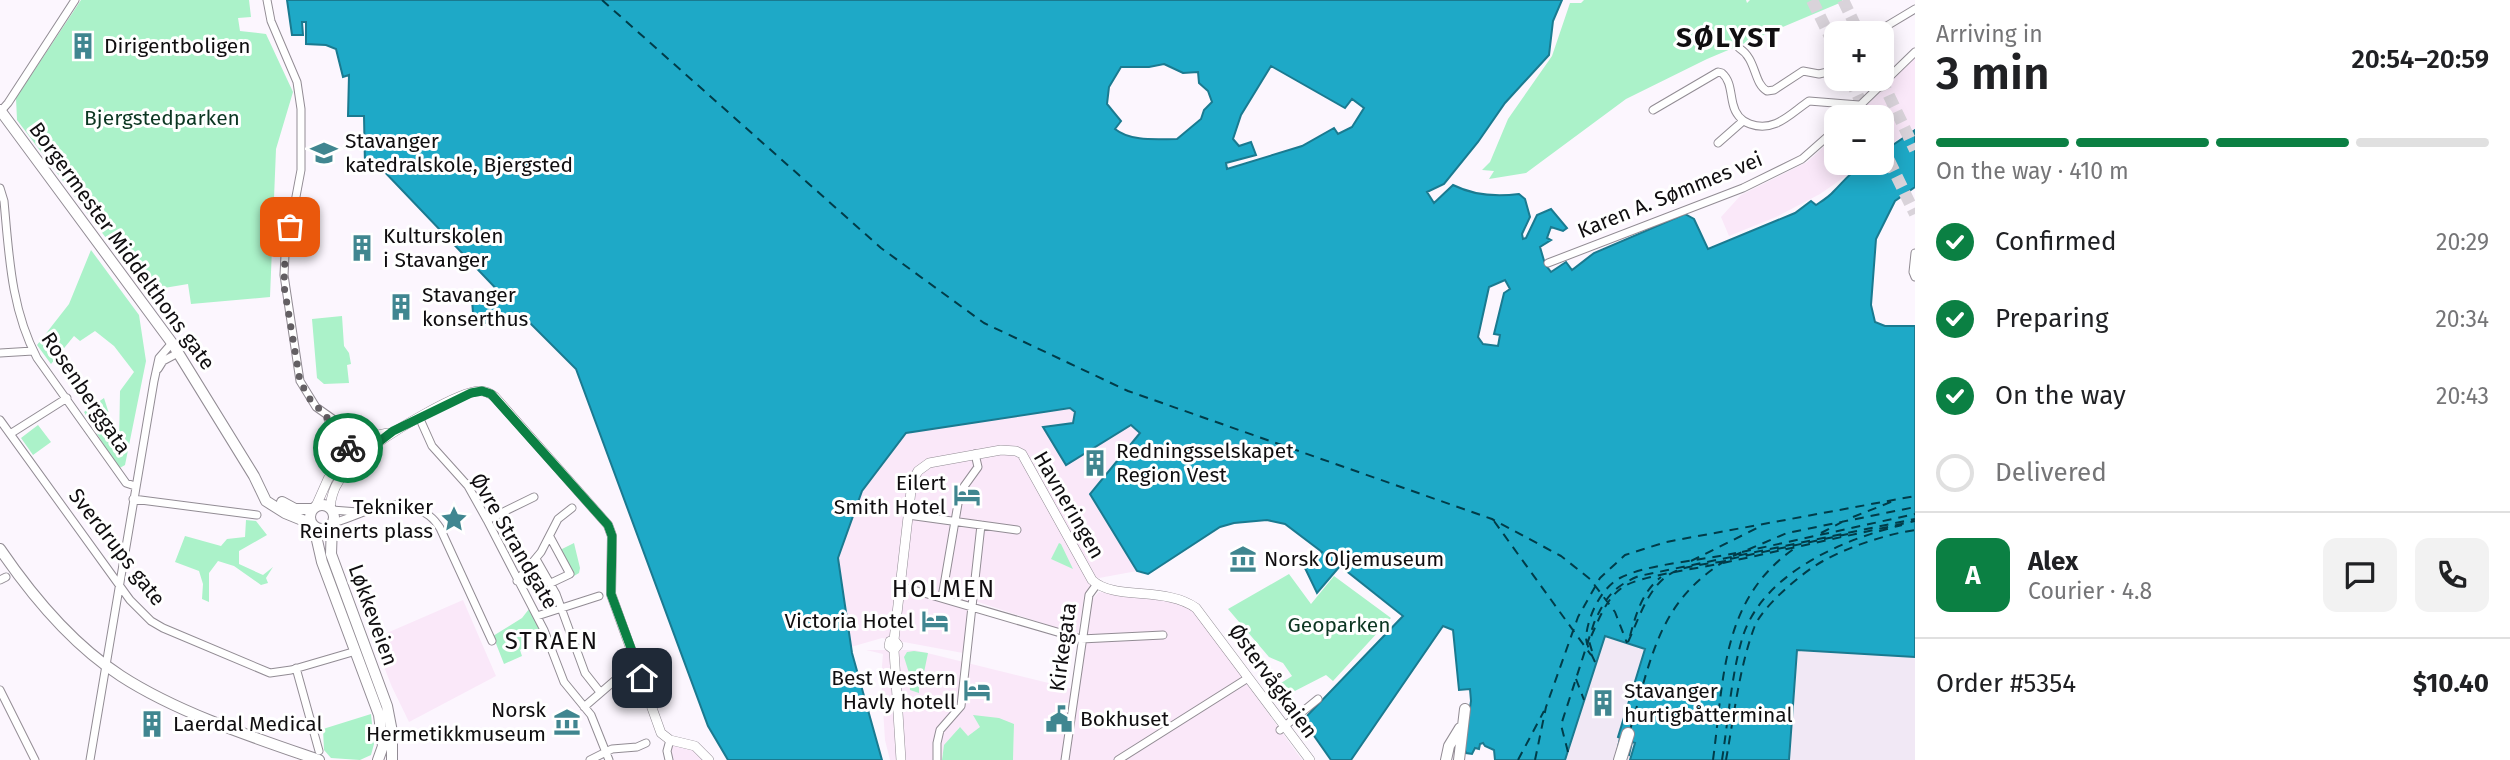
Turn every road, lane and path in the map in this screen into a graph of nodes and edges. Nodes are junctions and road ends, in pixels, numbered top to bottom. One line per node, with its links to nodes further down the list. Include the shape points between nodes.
1 (75, 0): 10 (street)
2 (267, 0): 24 (street, via 297,82 301,109 301,170 285,255 286,302 300,381)
3 (1915, 9): 4 (street)
4 (1894, 22)
5 (1739, 48): 7 (street, via 1748,54 1759,84 1767,91 1803,71)
6 (1915, 52): 9 (street)
7 (1824, 73)
8 (1850, 105): 12 (street, via 1809,101 1769,126)
9 (1861, 105)
10 (0, 110): 20 (main road, Borgermester Middelthons gate)
11 (1653, 110): 12 (street, via 1722,73)
12 (1743, 121): 14 (street)
13 (1824, 140): 18 (street, Karen A. Sømmes vei, via 1802,159 1720,198)
14 (1718, 143)
15 (1, 191): 16 (street, Rosenberggata)
16 (4, 249): 21 (street, Rosenberggata, via 16,306)
17 (1915, 253): 19 (street)
18 (1548, 263)
19 (1915, 277)
20 (175, 348): 34 (main road, Borgermester Middelthons gate); 35 (street, via 156,372)
21 (33, 351): 22 (street); 23 (street, Rosenberggata)
22 (0, 353)
23 (67, 398): 28 (street); 35 (street, Rosenberggata, via 126,484)
24 (326, 416): 29 (street); 32 (street)
25 (419, 417): 27 (street); 44 (street, Øvre Strandgate, via 432,446 468,486); 78 (street, via 471,393 486,391 608,525 612,597 660,729)
26 (0, 420): 28 (street, Sverdrups gate)
27 (393, 431): 29 (street); 30 (street)
28 (10, 434): 54 (street, Sverdrups gate)
29 (362, 439): 30 (street); 32 (street, via 353,440)
30 (371, 448): 33 (street)
31 (975, 454): 43 (street, via 921,467 913,479); 45 (street, via 978,467 960,492); 56 (street, Havneringen, via 1010,450 1025,456)
32 (347, 457): 33 (street); 33 (street); 38 (street, via 328,479); 39 (street)
33 (361, 461)
34 (254, 476): 38 (main road, Borgermester Middelthons gate, via 269,494 288,506); 47 (main road, Borgermester Middelthons gate, via 266,500)
35 (135, 486): 37 (street)
36 (534, 497): 44 (street)
37 (133, 499): 42 (street); 54 (street)
38 (315, 506): 39 (main road); 47 (main road, via 310,516)
39 (331, 507): 41 (street); 46 (main road)
40 (572, 508): 50 (street, via 558,519)
41 (362, 512): 46 (street); 66 (street, via 397,503 431,516)
42 (257, 515)
43 (908, 515): 45 (street); 57 (street)
44 (487, 520): 53 (street, Øvre Strandgate)
45 (954, 521): 48 (street); 59 (street)
46 (332, 523): 47 (main road, via 324,529); 88 (main road, Løkkeveien, via 331,554 387,706)
47 (313, 525): 67 (main road, Løkkeveien)
48 (981, 525): 49 (street); 60 (street)
49 (1017, 530)
50 (550, 537): 52 (street); 55 (street, via 570,574)
51 (0, 549): 68 (main road, via 50,612)
52 (536, 559): 53 (street); 55 (street)
53 (517, 581): 62 (street, Øvre Strandgate)
54 (118, 582): 68 (street); 69 (street, Sverdrups gate, via 151,621 180,637 270,673)
55 (551, 583): 61 (street)
56 (1097, 584): 63 (street, Havneringen, via 1176,597 1196,608); 65 (street, Kirkegata, via 1089,595)
57 (901, 586): 59 (street); 92 (street, via 894,645)
58 (599, 596): 61 (street)
59 (942, 597): 60 (street)
60 (972, 606): 65 (street); 93 (street, via 961,706 940,732)
61 (561, 607): 62 (street); 73 (street, via 585,673)
62 (537, 616): 75 (street, Øvre Strandgate, via 564,682)
63 (1208, 622): 71 (street, Østervågkaien)
64 (1163, 635): 65 (street)
65 (1082, 639): 94 (street, Kirkegata)
66 (492, 641)
67 (356, 651): 69 (street, Sverdrups gate); 87 (main road, Løkkeveien, via 382,724)
68 (107, 666): 80 (main road, via 160,697); 85 (street)
69 (296, 668): 81 (street)
70 (620, 676): 73 (street)
71 (1248, 678): 76 (street, Østervågkaien); 83 (street)
72 (0, 690): 84 (street)
73 (600, 692): 75 (street)
74 (1318, 699): 76 (street)
75 (584, 707): 82 (street, Øvre Strandgate, via 596,724)
76 (1283, 728): 96 (street, Østervågkaien)
77 (1628, 734): 99 (main road)
78 (670, 740): 90 (street); 91 (street, via 692,745)
79 (646, 743): 82 (street)
80 (278, 748): 81 (main road); 86 (main road)
81 (319, 755)
82 (607, 756): 89 (street)
83 (1130, 756): 95 (street)
84 (35, 760)
85 (90, 760)
86 (300, 760)
87 (378, 760)
88 (392, 760)
89 (590, 760)
90 (669, 760)
91 (709, 760)
92 (901, 760)
93 (937, 760)
94 (1065, 760)
95 (1118, 760)
96 (1310, 760)
97 (1446, 760): 98 (main road, via 1464,715)
98 (1459, 760)
99 (1620, 760)

